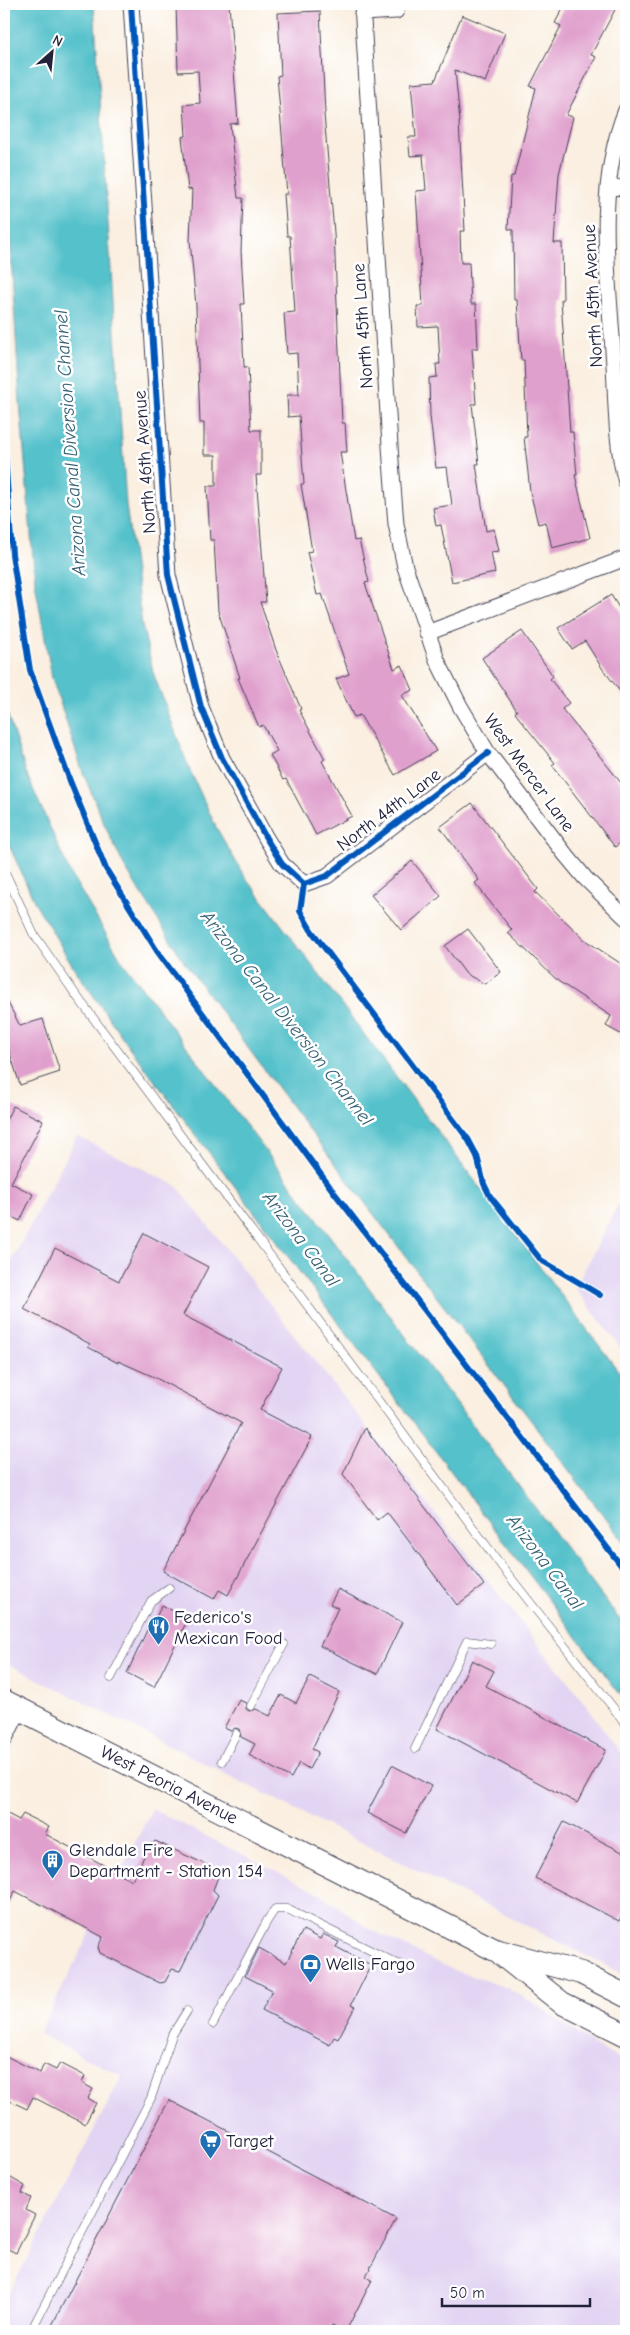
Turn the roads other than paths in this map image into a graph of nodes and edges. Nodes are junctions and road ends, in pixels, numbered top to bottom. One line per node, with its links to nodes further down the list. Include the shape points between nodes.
1 (131, 4): 12 (street, North 46th Avenue, via 168,575 201,706 222,758 278,858)
2 (362, 8): 3 (street, North 45th Lane); 9 (street, North 45th Lane, via 396,524 405,567)
3 (396, 11)
4 (626, 110): 5 (street, North 45th Avenue, via 611,163)
5 (608, 187): 6 (street); 7 (street, North 45th Avenue, via 617,415)
6 (626, 188)
7 (626, 482)
8 (626, 558): 9 (street)
9 (427, 633): 10 (street, West Mercer Lane, via 460,706)
10 (488, 753): 12 (street, North 44th Lane, via 326,876); 13 (street, West Mercer Lane, via 585,878)
11 (4, 870): 20 (lane, via 34,933 76,995 503,1568)
12 (304, 884)
13 (626, 918)
14 (169, 1588): 17 (lane, via 151,1600)
15 (284, 1644): 19 (lane)
16 (491, 1644): 23 (lane, via 467,1641)
17 (111, 1678)
18 (12, 1705): 22 (street); 25 (main road, West Peoria Avenue)
19 (251, 1706)
20 (626, 1724)
21 (236, 1734): 24 (lane)
22 (4, 1740)
23 (416, 1749)
24 (222, 1761)
25 (496, 1950): 27 (main road, West Peoria Avenue, via 581,1973); 30 (main road, West Peoria Avenue, via 562,2003)
26 (402, 1966): 29 (lane, via 287,1909 275,1909)
27 (626, 1996)
28 (187, 2011): 31 (lane, via 172,2035 151,2098)
29 (213, 2024)
30 (626, 2035)
31 (31, 2331)

